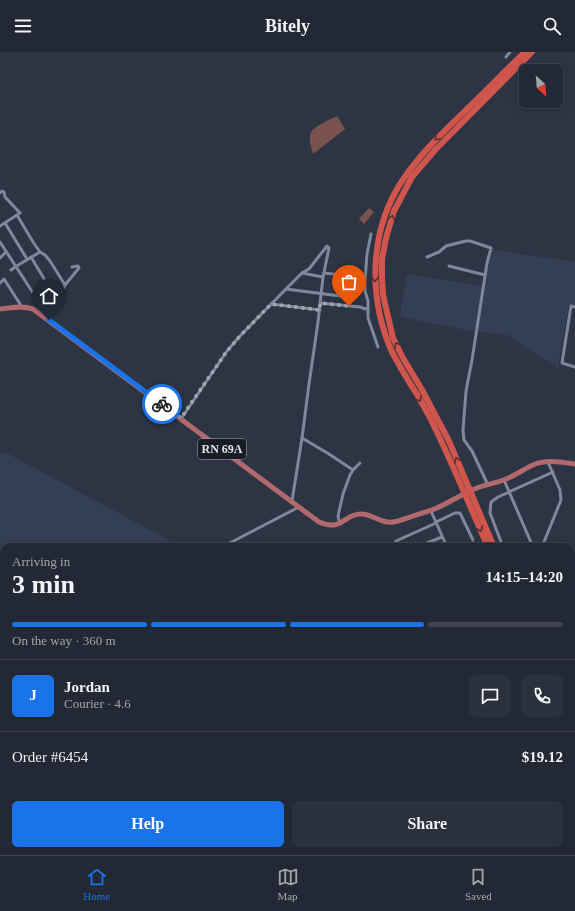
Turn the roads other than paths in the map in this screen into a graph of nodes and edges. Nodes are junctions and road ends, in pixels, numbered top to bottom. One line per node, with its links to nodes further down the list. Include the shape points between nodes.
1 (510, 52): 4 (street)
2 (525, 52): 60 (highway, one-way to 60, via 445,130 411,168 394,194 385,216 376,266 377,300 388,343 437,432)
3 (532, 52): 61 (highway, one-way to 3, via 449,441 393,338 383,295 382,258 394,211 412,177 436,149)
4 (506, 57)
5 (0, 193): 6 (street, via 4,192 5,197 20,213)
6 (17, 215): 7 (street); 12 (street)
7 (4, 223): 8 (street); 15 (street)
8 (0, 226)
9 (371, 234): 33 (street, via 365,281)
10 (0, 242): 11 (street)
11 (6, 252): 14 (street); 16 (street)
12 (40, 252): 15 (street); 24 (street, via 50,261)
13 (427, 257): 22 (street, via 449,245 472,241 491,248)
14 (0, 258)
15 (29, 258): 16 (street); 28 (street)
16 (16, 266): 19 (street); 27 (street)
17 (450, 266): 22 (street)
18 (72, 267): 24 (street, via 79,268)
19 (11, 270)
20 (302, 273): 21 (street); 21 (street, via 309,269 327,246 329,248); 25 (street)
21 (323, 275): 26 (street); 26 (street, via 343,275 340,296)
22 (485, 275): 47 (street, via 462,430 464,440)
23 (0, 283): 31 (street, via 4,279)
24 (65, 285): 28 (street)
25 (286, 289): 26 (street); 30 (street)
26 (321, 294): 29 (street)
27 (35, 296)
28 (55, 297): 36 (street)
29 (320, 303): 33 (street); 35 (street)
30 (271, 304): 35 (street); 39 (street, via 227,351)
31 (22, 307): 34 (main road, RN 69A); 36 (main road, RN 69A)
32 (575, 307): 38 (street, via 571,306 562,363)
33 (368, 308): 37 (street, via 368,318)
34 (0, 309)
35 (320, 310): 40 (street)
36 (39, 312): 39 (main road, RN 69A)
37 (378, 347)
38 (575, 367)
39 (181, 418): 49 (main road, RN 69A)
40 (302, 438): 44 (street); 49 (street)
41 (548, 462): 43 (main road); 45 (street); 46 (main road, via 534,465)
42 (360, 463): 44 (street)
43 (575, 464)
44 (353, 470): 53 (street, via 343,494 338,516)
45 (553, 472): 48 (street); 64 (street, via 561,500)
46 (504, 480): 47 (main road); 48 (street)
47 (488, 485): 51 (main road)
48 (509, 492): 62 (street, via 491,502 490,513); 63 (street)
49 (292, 502): 50 (main road, RN 69A)
50 (300, 507): 53 (main road, RN 69A, via 326,525); 56 (street)
51 (431, 511): 52 (street); 53 (main road, via 392,522 384,522 362,514)
52 (436, 522): 54 (street); 55 (street, via 460,513); 57 (street)
53 (340, 524)
54 (442, 537): 58 (street); 59 (street)
55 (473, 540)
56 (230, 543)
57 (396, 543)
58 (427, 543)
59 (445, 543)
60 (486, 543)
61 (492, 543)
62 (501, 543)
63 (531, 543)
64 (544, 543)

